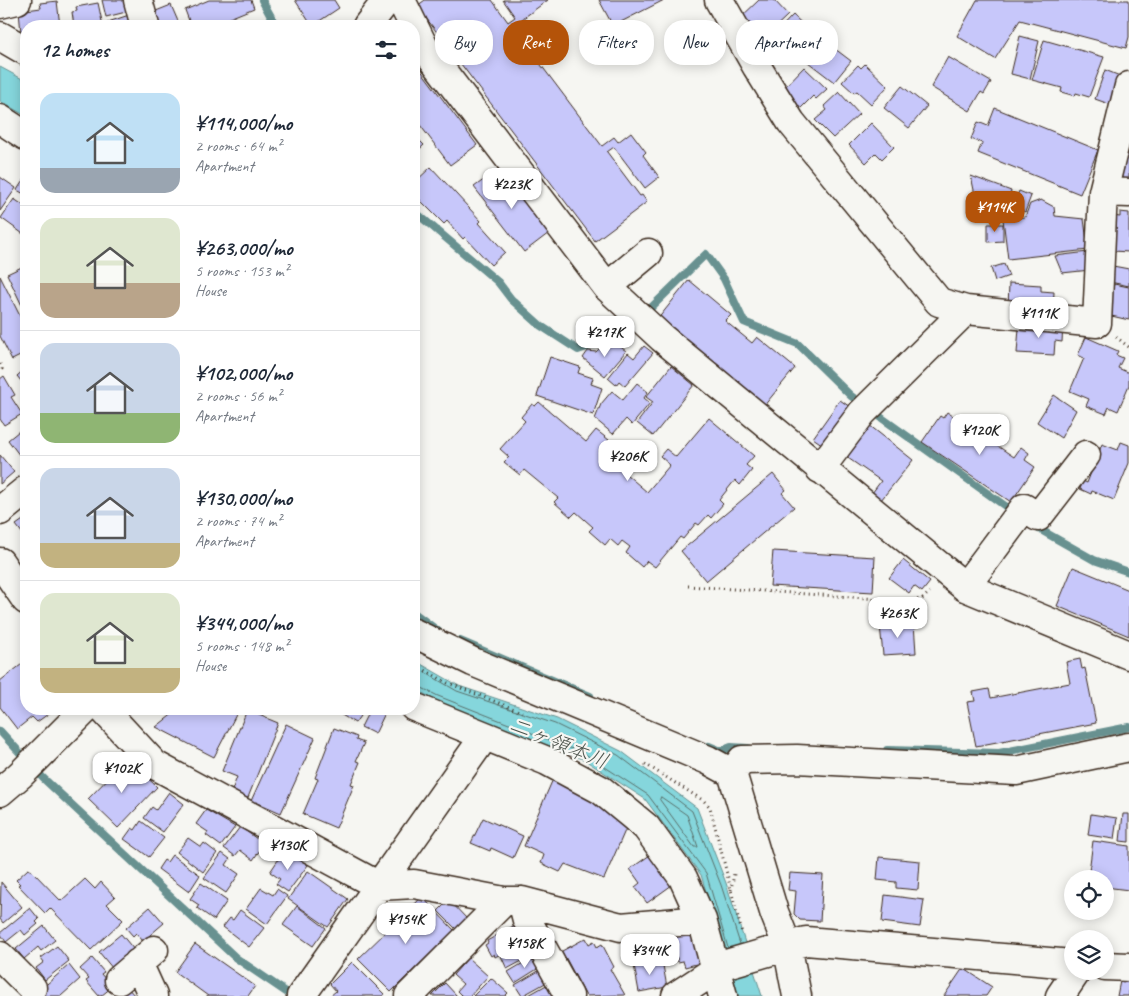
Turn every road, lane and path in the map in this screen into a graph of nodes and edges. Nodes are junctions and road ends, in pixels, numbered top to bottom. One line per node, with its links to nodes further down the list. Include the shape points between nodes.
1 (17, 0): 6 (street)
2 (138, 0): 7 (street)
3 (387, 0): 8 (street)
4 (401, 0): 9 (street)
5 (719, 0): 17 (street, via 791,122 939,302)
6 (0, 4)
7 (143, 20)
8 (372, 20)
9 (411, 20)
10 (0, 36): 12 (street)
11 (420, 39): 16 (street)
12 (20, 48)
13 (1129, 86): 14 (street)
14 (1116, 192): 17 (street, via 1098,323)
15 (648, 253): 16 (street)
16 (607, 288): 21 (street)
17 (966, 310): 21 (street, via 862,414)
18 (0, 364): 19 (path)
19 (0, 371)
20 (1086, 455): 25 (street, via 1038,517 1024,508)
21 (820, 469): 25 (street)
22 (20, 495): 23 (street)
23 (0, 511)
24 (0, 562): 27 (street)
25 (956, 580): 26 (path, via 922,599 910,601); 29 (street)
26 (688, 586)
27 (20, 591)
28 (420, 637): 35 (street)
29 (1129, 655)
30 (420, 710): 33 (street)
31 (80, 715): 36 (street)
32 (109, 715): 37 (street, via 155,765)
33 (484, 737): 37 (street); 39 (street, via 547,762 601,790 646,827 683,878)
34 (1129, 747): 35 (street, via 1016,771 797,759 742,760)
35 (732, 773): 40 (street, via 774,912)
36 (20, 775)
37 (379, 886): 38 (street, via 414,884); 49 (street)
38 (513, 901): 39 (street, via 621,927); 51 (street); 52 (street)
39 (702, 920): 45 (street)
40 (780, 948): 42 (street, via 806,941); 45 (street); 55 (street)
41 (0, 956): 48 (street)
42 (1064, 963)
43 (137, 964): 50 (street)
44 (1114, 966): 46 (street)
45 (719, 967): 53 (street); 54 (street)
46 (1129, 967)
47 (1071, 980): 56 (street)
48 (32, 988)
49 (302, 994)
50 (153, 996)
51 (409, 996)
52 (569, 996)
53 (676, 996)
54 (723, 996)
55 (797, 996)
56 (1060, 996)

